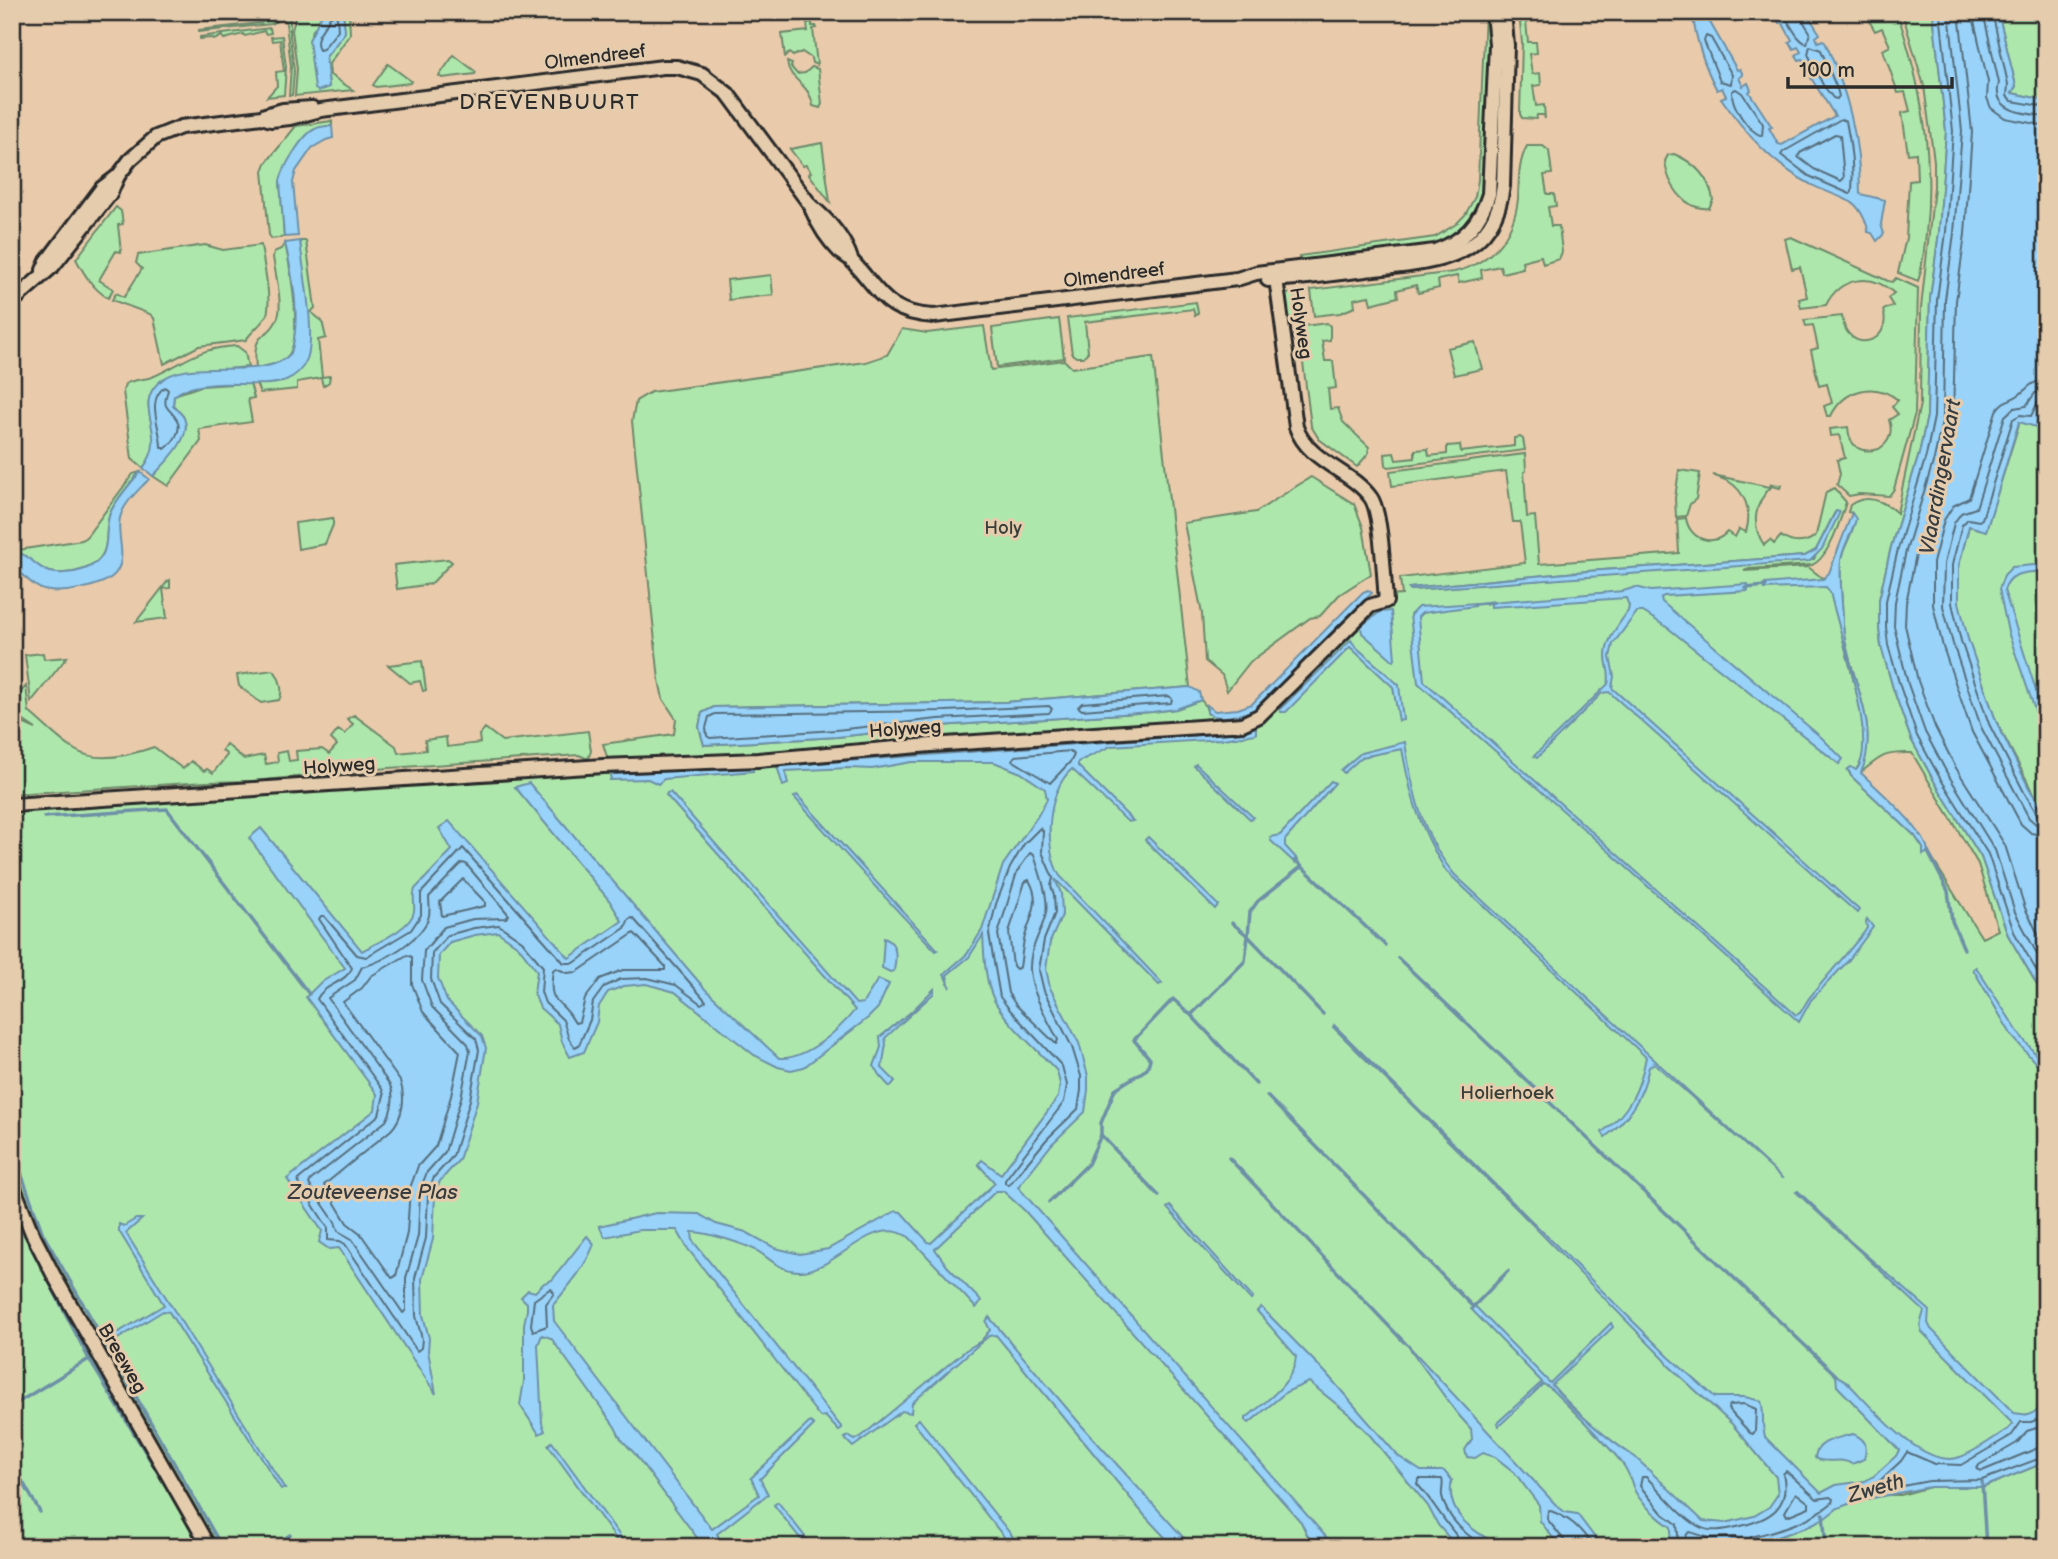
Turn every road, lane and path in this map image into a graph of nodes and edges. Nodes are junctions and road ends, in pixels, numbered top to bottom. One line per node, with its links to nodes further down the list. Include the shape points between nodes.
1 (1493, 12): 3 (street)
2 (1504, 12): 3 (street, via 1507,45)
3 (1499, 139): 4 (street, Olmendreef, via 1486,203 1475,224 1448,247)
4 (1276, 275): 5 (street, Olmendreef, via 934,316 909,312 885,300 728,94 702,74 677,67 321,110 296,108 168,131 143,147 102,188 41,275); 6 (street, Holyweg, via 1296,427 1306,445 1375,506 1386,601 1370,607 1252,720 758,760 603,766)
5 (12, 302)
6 (12, 806)
7 (12, 1184): 8 (street, Breeweg, via 53,1274)
8 (209, 1547)

